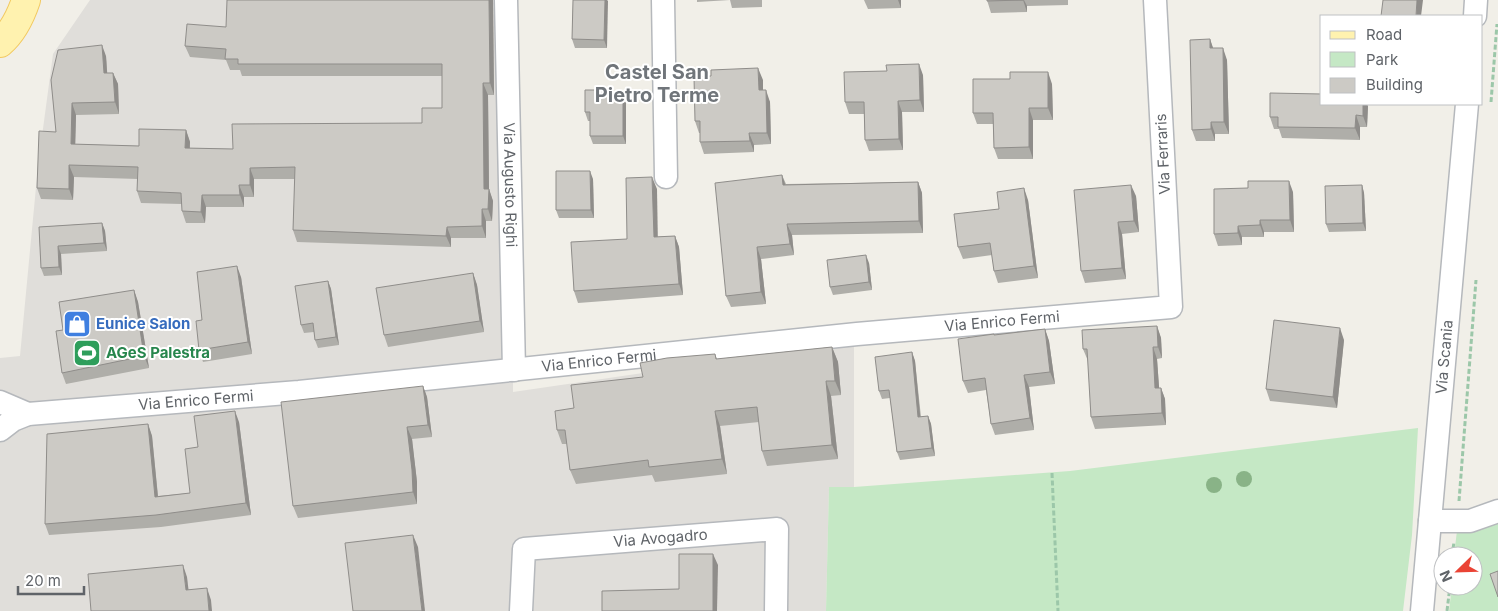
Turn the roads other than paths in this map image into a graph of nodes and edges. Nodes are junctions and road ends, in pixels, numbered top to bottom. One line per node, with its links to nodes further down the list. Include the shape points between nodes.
1 (26, 0): 7 (main road, via 22,14)
2 (506, 0): 11 (street, Via Augusto Righi)
3 (663, 0): 9 (street)
4 (1155, 0): 10 (street, Via Ferraris)
5 (1476, 0): 6 (street)
6 (1475, 15)
7 (0, 43)
8 (1467, 105): 16 (street, Via Scania)
9 (666, 177)
10 (1171, 307): 11 (street, Via Enrico Fermi, via 847,335)
11 (514, 370): 13 (street, Via Enrico Fermi, via 224,399)
12 (0, 402): 13 (street)
13 (28, 414): 14 (street)
14 (0, 430)
15 (1498, 511): 16 (street, via 1470,522)
16 (1430, 521): 19 (street, Via Scania)
17 (521, 611): 18 (street, Via Avogadro, via 524,548 777,529)
18 (776, 611)
19 (1422, 611)

